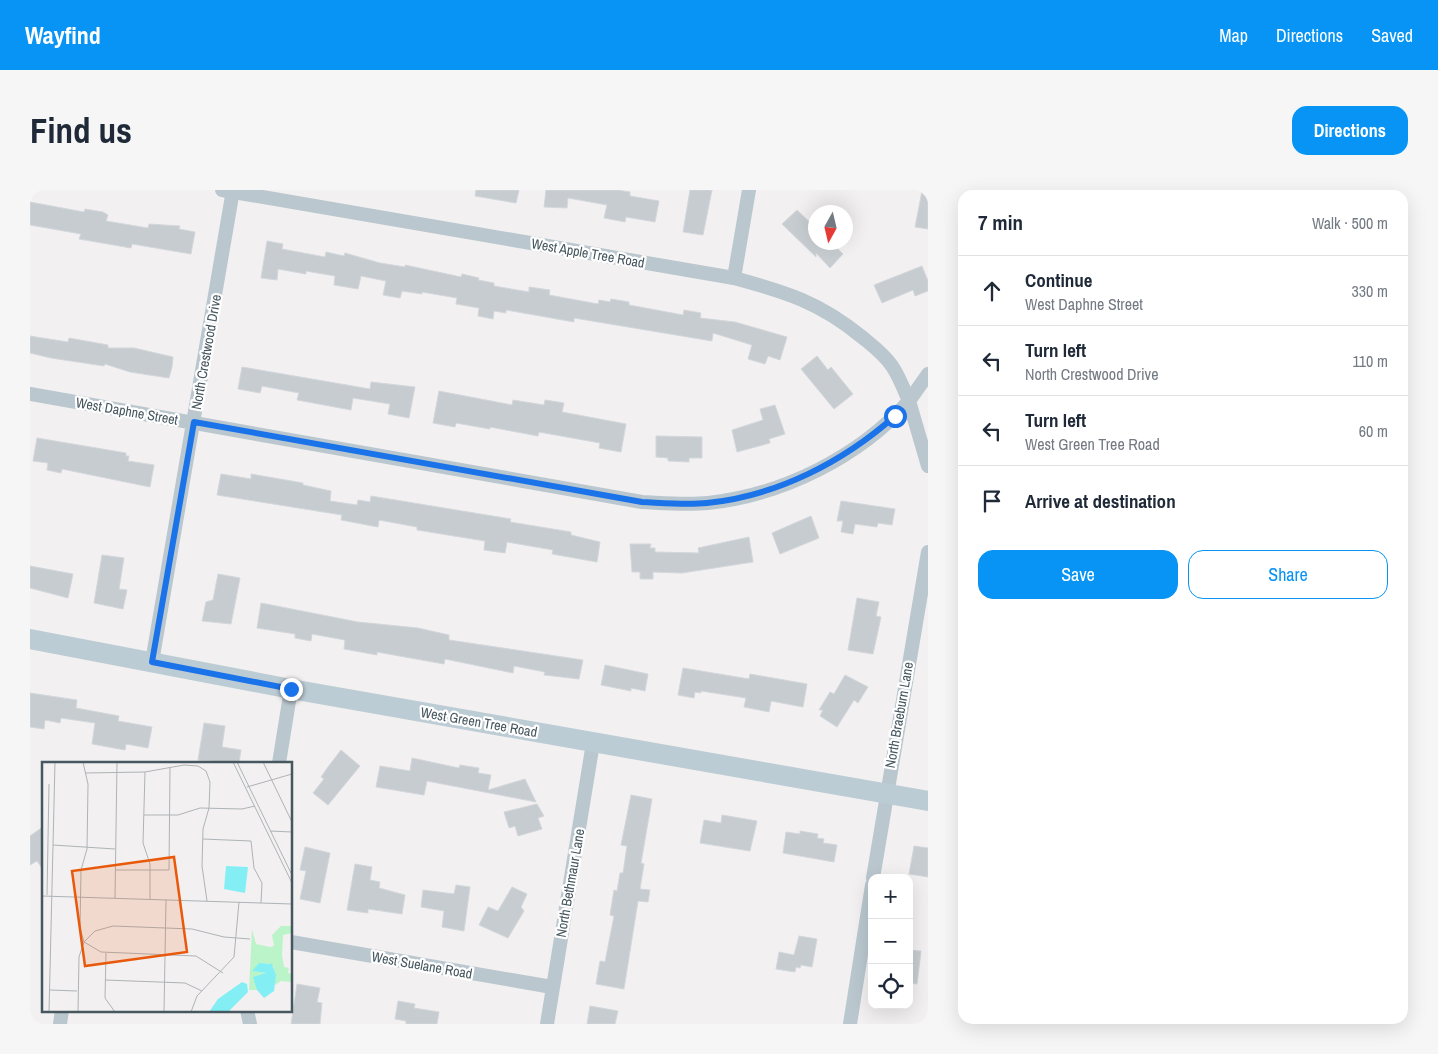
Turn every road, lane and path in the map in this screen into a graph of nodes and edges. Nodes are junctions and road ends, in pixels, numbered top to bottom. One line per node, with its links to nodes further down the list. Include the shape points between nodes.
1 (749, 190): 3 (street)
2 (229, 191): 3 (street, West Apple Tree Road); 7 (street, North Crestwood Drive)
3 (734, 278): 6 (street, West Apple Tree Road, via 796,296 835,316 880,351 893,367)
4 (928, 374): 6 (street)
5 (30, 394): 7 (street, West Daphne Street)
6 (909, 401): 7 (street, West Daphne Street, via 875,433 804,477 761,492 707,503 642,502); 8 (street)
7 (194, 422): 11 (street, North Crestwood Drive)
8 (928, 466)
9 (928, 552): 15 (street, North Braeburn Lane)
10 (30, 639): 11 (street, West Green Tree Road)
11 (152, 662): 12 (street, West Green Tree Road)
12 (291, 689): 13 (street, West Green Tree Road); 14 (street)
13 (593, 743): 15 (street, West Green Tree Road); 20 (street, North Bethmaur Lane)
14 (278, 762)
15 (886, 794): 16 (street, West Green Tree Road); 17 (street, North Braeburn Lane)
16 (928, 801)
17 (874, 874)
18 (868, 911): 22 (street)
19 (292, 942): 20 (street, West Suelane Road)
20 (552, 987): 21 (street, North Bethmaur Lane)
21 (546, 1024)
22 (850, 1024)

